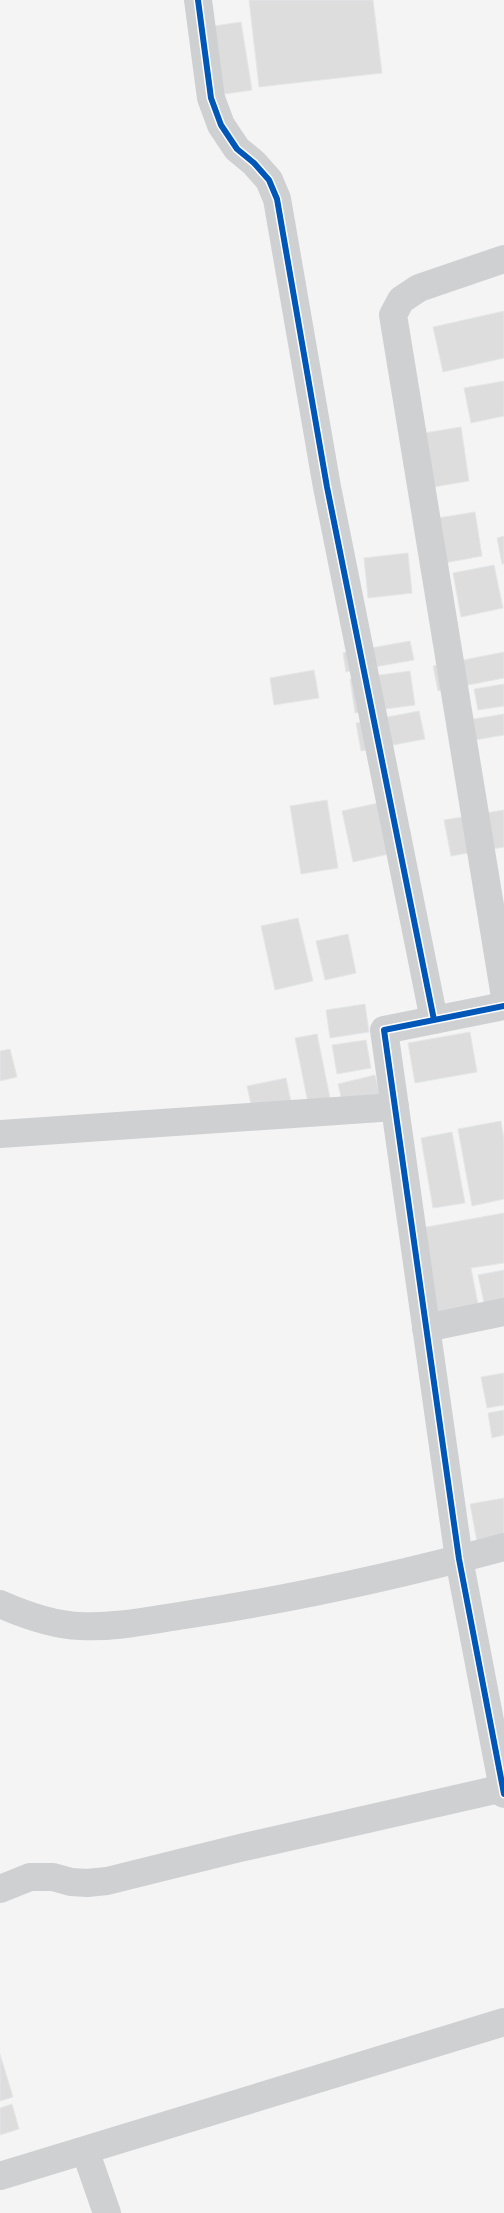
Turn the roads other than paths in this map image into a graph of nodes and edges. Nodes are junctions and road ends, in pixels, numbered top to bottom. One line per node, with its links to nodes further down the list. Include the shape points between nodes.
1 (198, 0): 5 (street, via 211,98 221,125 237,149 268,180 277,199 327,487)
2 (504, 259): 3 (street, via 419,288 401,300 393,315)
3 (504, 990)
4 (504, 1006): 5 (street)
5 (434, 1020): 6 (street, via 384,1030)
6 (395, 1107): 7 (street); 9 (street)
7 (0, 1134)
8 (504, 1312): 9 (street)
9 (426, 1328): 11 (street)
10 (504, 1547): 11 (street)
11 (459, 1559): 12 (street, via 247,1606 106,1626 78,1626 39,1619); 13 (street)
12 (0, 1604)
13 (504, 1790): 14 (street, via 107,1881 30,1877)
14 (0, 1889)
15 (504, 2022): 16 (street)
16 (85, 2150): 17 (street); 18 (street)
17 (0, 2176)
18 (107, 2213)

